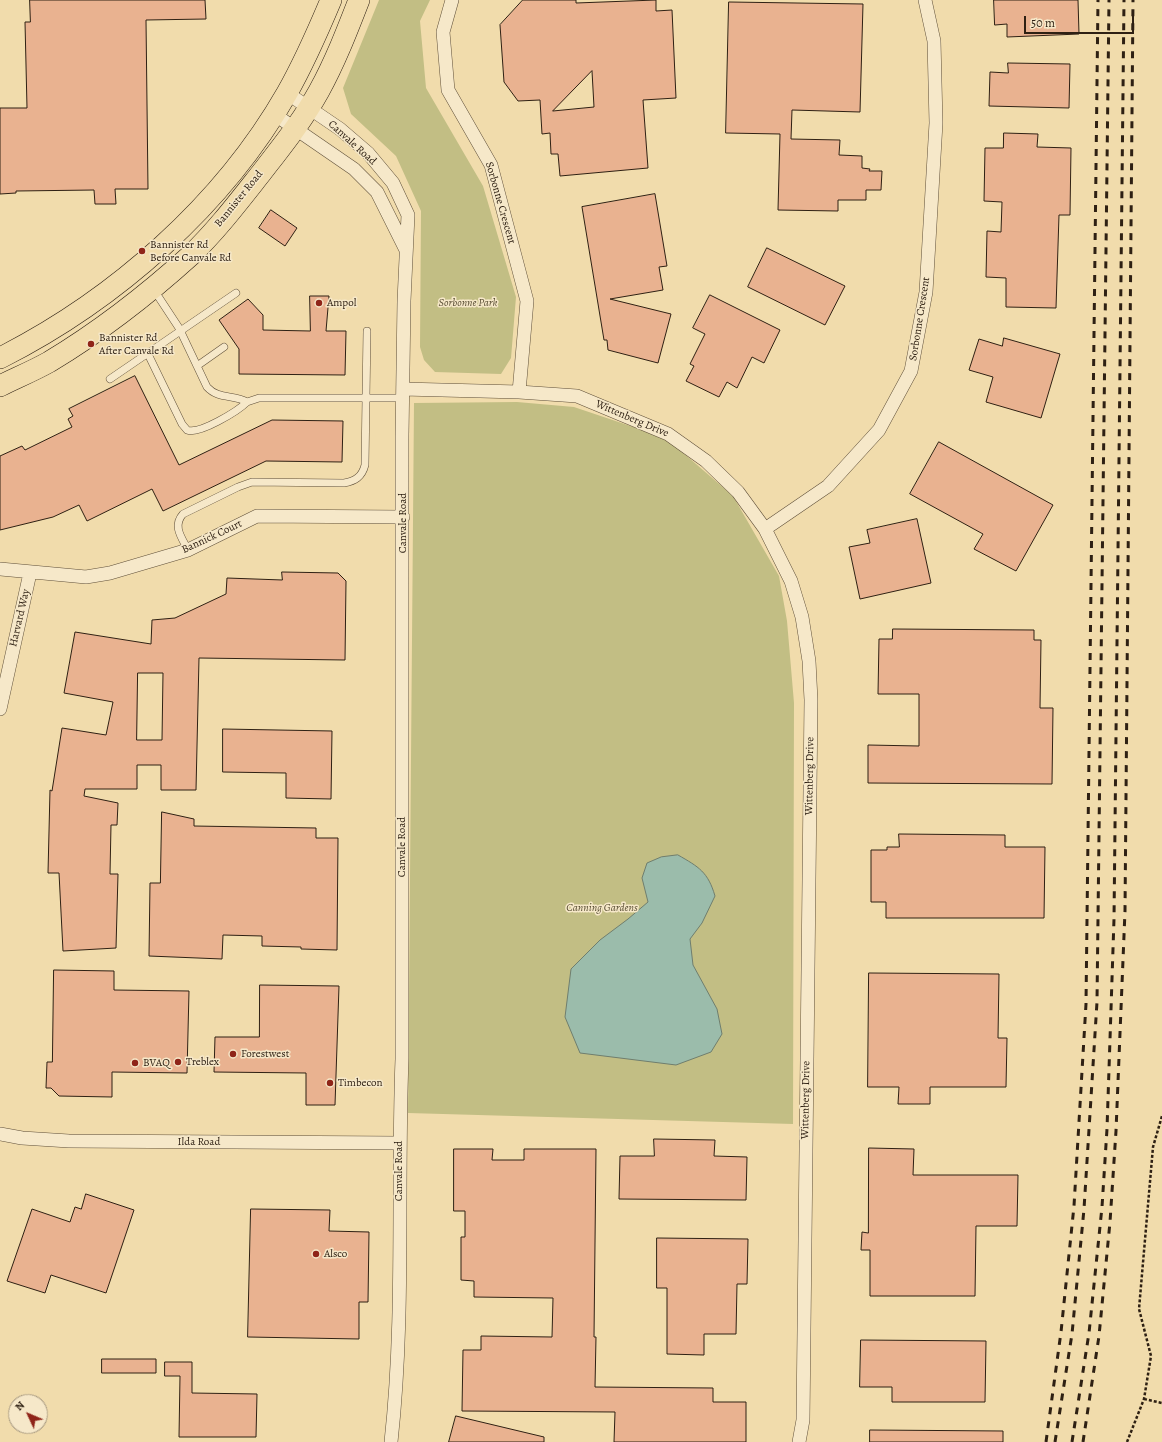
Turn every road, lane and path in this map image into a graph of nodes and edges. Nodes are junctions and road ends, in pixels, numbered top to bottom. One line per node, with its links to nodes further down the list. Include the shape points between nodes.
1 (331, 0): 5 (main road, Bannister Road)
2 (359, 0): 6 (main road, Bannister Road, via 327,76)
3 (452, 0): 20 (street, Sorbonne Crescent, via 443,32 448,90 491,165 527,301)
4 (925, 0): 25 (street, Sorbonne Crescent, via 934,41 936,123 926,292 911,372 879,430 828,486)
5 (287, 93): 6 (street, Canvale Road); 7 (main road, Bannister Road)
6 (309, 107): 8 (main road, Bannister Road); 9 (street, Canvale Road, via 340,128 368,153 394,183 408,215)
7 (274, 114): 8 (street, Canvale Road); 16 (main road, Bannister Road, via 257,140 213,194 160,248 81,310 35,340)
8 (295, 129): 9 (street, Canvale Road, via 354,169 377,192); 10 (main road, Bannister Road, via 233,209 191,254)
9 (407, 252): 21 (street, Canvale Road)
10 (152, 287): 13 (lane); 19 (main road, Bannister Road, via 79,342 48,362)
11 (236, 293): 13 (lane)
12 (367, 331): 22 (lane)
13 (181, 333): 15 (lane); 17 (lane)
14 (224, 347): 17 (lane)
15 (148, 354): 18 (lane); 23 (lane, via 182,424 191,432 239,410)
16 (0, 358)
17 (197, 366): 23 (lane, via 213,394 239,397)
18 (110, 379)
19 (0, 386)
20 (519, 392): 21 (street, Wittenberg Drive); 25 (street, Wittenberg Drive, via 577,396 668,434 712,466 738,492)
21 (403, 394): 22 (lane); 24 (street, Canvale Road)
22 (367, 398): 23 (lane, via 259,398); 26 (lane, via 365,465 363,473 358,478 344,483 252,482 238,487 183,514 178,519 177,527)
23 (247, 402)
24 (403, 517): 26 (street, Bannick Court, via 257,516); 32 (street, Canvale Road, via 402,1059)
25 (765, 529): 36 (street, Wittenberg Drive, via 792,581 802,617 810,669 803,1420)
26 (188, 550): 28 (street, Bannick Court, via 110,573 86,577)
27 (0, 569): 28 (street, Bannick Court)
28 (30, 573): 29 (street, Harvard Way)
29 (0, 709)
30 (1162, 1116): 33 (path, via 1153,1147 1139,1310 1151,1356)
31 (0, 1134): 32 (street, Ilda Road, via 69,1142)
32 (399, 1143): 35 (street, Canvale Road, via 397,1385)
33 (1144, 1398): 34 (path); 37 (path)
34 (1162, 1403)
35 (391, 1442)
36 (799, 1442)
37 (1127, 1442)

